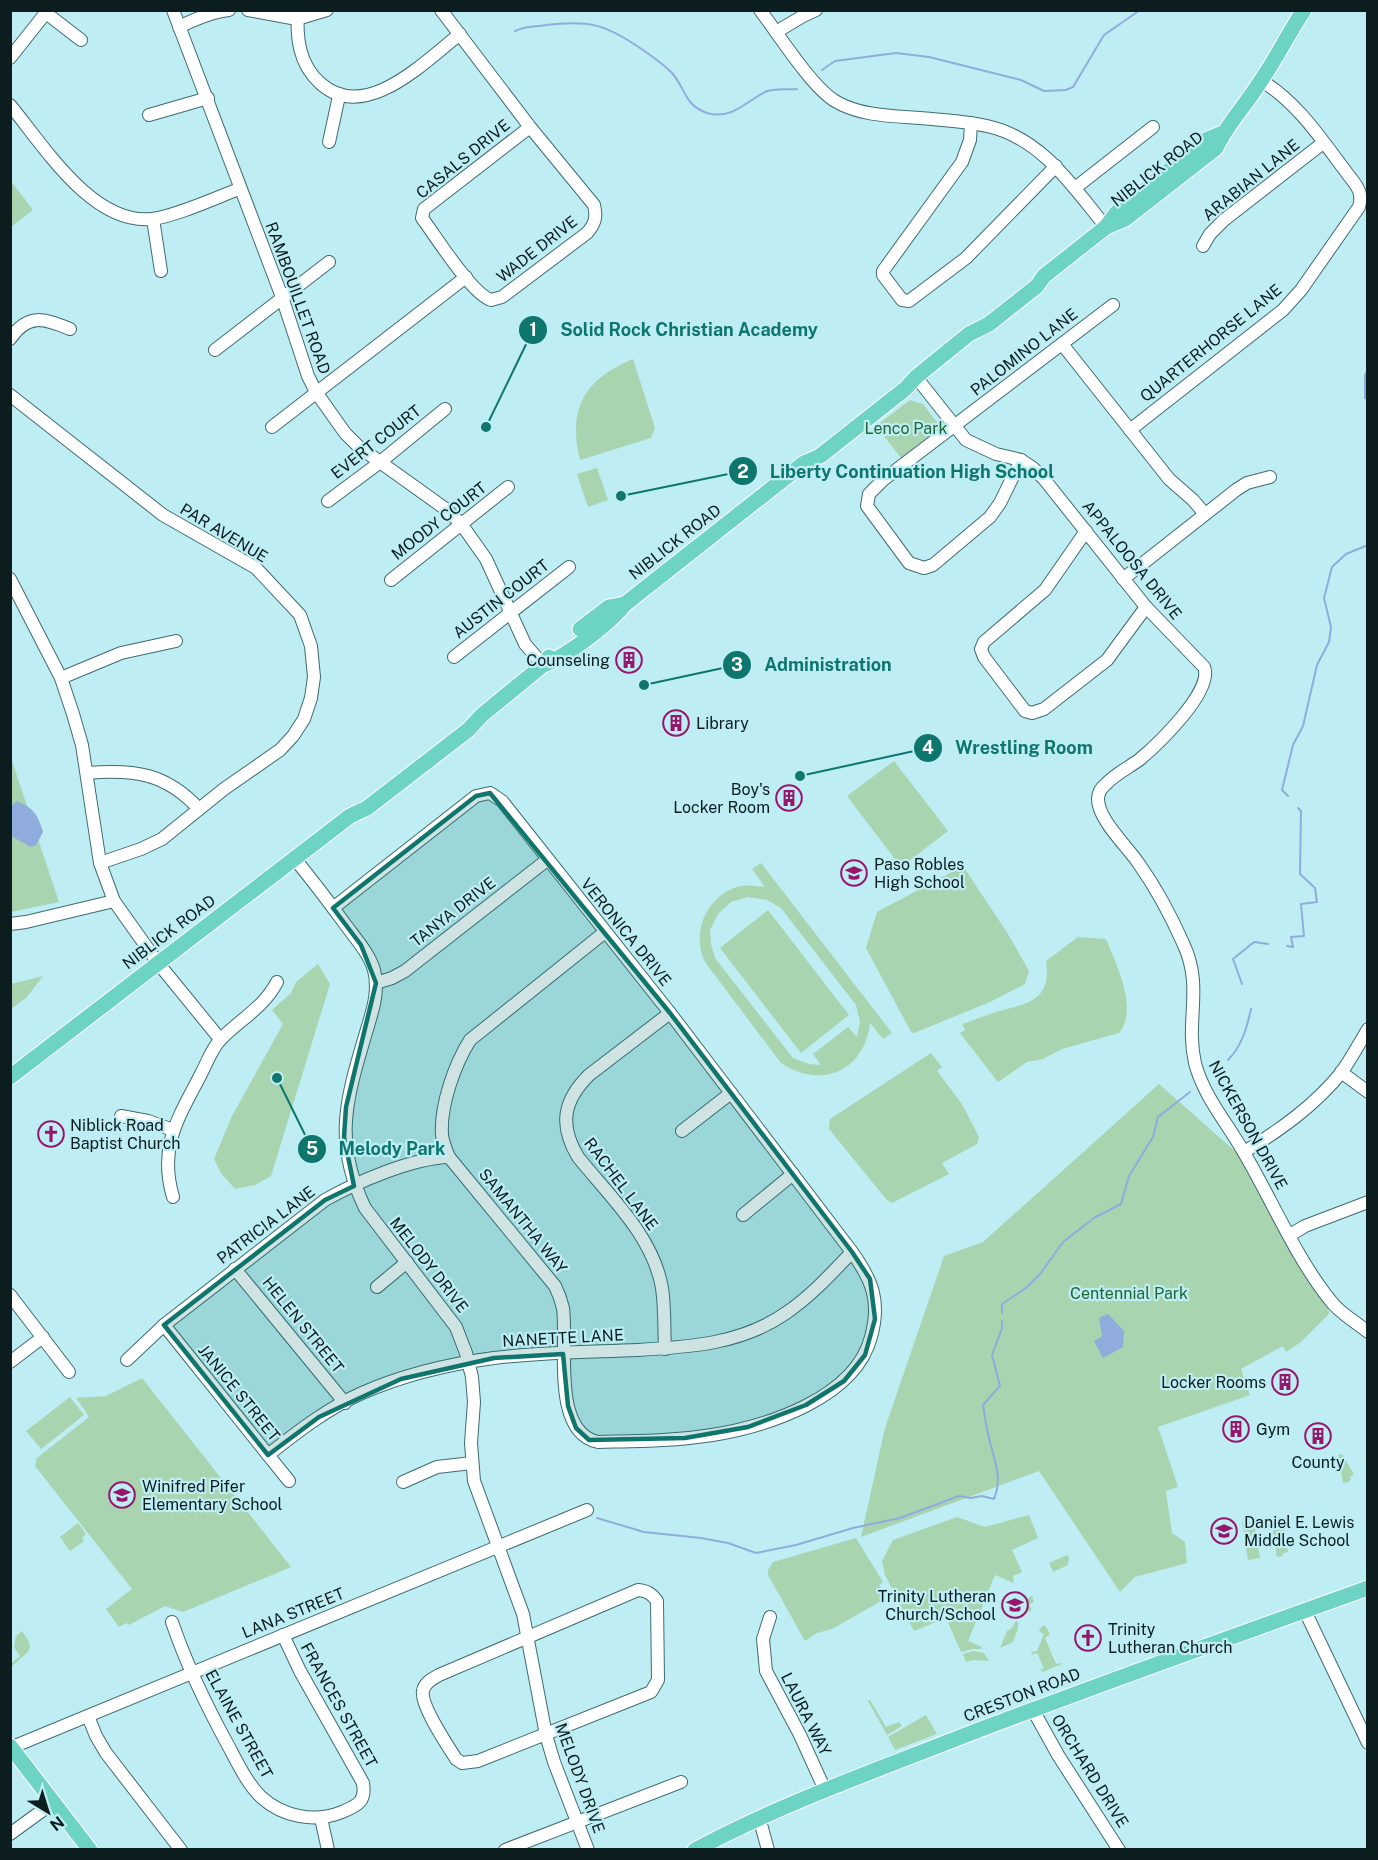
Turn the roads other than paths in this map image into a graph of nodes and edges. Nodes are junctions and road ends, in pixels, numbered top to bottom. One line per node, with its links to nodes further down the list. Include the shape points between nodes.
1 (172, 10): 11 (street, RAMBOUILLET ROAD)
2 (229, 10): 11 (street)
3 (248, 10): 10 (street)
4 (327, 10): 10 (street)
5 (441, 10): 13 (street, WADE DRIVE)
6 (760, 10): 12 (street)
7 (816, 10): 12 (street)
8 (47, 12): 14 (street); 15 (street)
9 (1302, 12): 16 (main road, NIBLICK ROAD)
10 (298, 15): 17 (street, via 297,30 310,75)
11 (179, 27): 18 (street, RAMBOUILLET ROAD)
12 (776, 32): 21 (street, via 818,87 842,105 876,115)
13 (460, 34): 17 (street, via 379,93 354,98); 23 (street, WADE DRIVE)
14 (81, 40)
15 (10, 58)
16 (1262, 81): 25 (street, QUARTERHORSE LANE, via 1293,104); 30 (main road, NIBLICK ROAD, via 1223,133 1206,141 1116,213)
17 (339, 96): 24 (street)
18 (208, 99): 20 (street); 28 (street, RAMBOUILLET ROAD)
19 (10, 105): 29 (street, via 89,197 123,216)
20 (149, 115)
21 (971, 123): 26 (street, via 1014,136); 26 (street, via 962,162 883,271 902,300 909,302 966,258)
22 (1153, 126): 27 (street)
23 (530, 127): 34 (street, CASALS DRIVE, via 424,209 423,218); 34 (street, WADE DRIVE, via 594,206 595,220 587,232 502,297 486,298)
24 (328, 142)
25 (1323, 143): 31 (street, ARABIAN LANE, via 1224,220); 47 (street, QUARTERHORSE LANE, via 1359,189 1361,199 1354,215 1283,310)
26 (1056, 166): 27 (street)
27 (1075, 188): 30 (street)
28 (239, 189): 29 (street); 35 (street, RAMBOUILLET ROAD)
29 (153, 219): 33 (street)
30 (1106, 227): 41 (main road, NIBLICK ROAD, via 989,324 969,334)
31 (1203, 246)
32 (329, 262): 35 (street)
33 (161, 271)
34 (466, 277): 42 (street)
35 (282, 297): 40 (street); 42 (street, RAMBOUILLET ROAD)
36 (1113, 305): 39 (street, PALOMINO LANE)
37 (69, 329): 38 (street, via 36,320 19,327)
38 (10, 339)
39 (1062, 344): 45 (street, PALOMINO LANE); 47 (street)
40 (215, 350)
41 (915, 377): 45 (street, APPALOOSA DRIVE); 64 (main road, NIBLICK ROAD, via 899,383 814,449 804,464 616,615 557,660)
42 (316, 392): 46 (street); 49 (street, RAMBOUILLET ROAD, via 345,433)
43 (10, 395): 68 (street, PAR AVENUE, via 164,515 256,568 300,615 311,646 314,677 304,719 280,750)
44 (445, 409): 49 (street, EVERT COURT)
45 (954, 426): 48 (street, APPALOOSA DRIVE, via 980,448); 48 (street, PALOMINO LANE, via 869,494 867,506 909,563 924,568 933,565 990,517)
46 (272, 427)
47 (1130, 430): 53 (street, via 1169,479)
48 (1021, 460): 55 (street, APPALOOSA DRIVE, via 1044,478)
49 (379, 463): 52 (street, EVERT COURT); 54 (street, RAMBOUILLET ROAD, via 447,510)
50 (1269, 477): 53 (street, via 1247,483)
51 (508, 487): 54 (street, MOODY COURT)
52 (328, 501)
53 (1205, 514): 58 (street)
54 (462, 525): 59 (street, MOODY COURT); 61 (street, RAMBOUILLET ROAD, via 486,559)
55 (1086, 531): 58 (street, APPALOOSA DRIVE); 60 (street, via 1045,590 984,642 981,649 1025,711 1044,709 1107,660)
56 (569, 567): 61 (street, AUSTIN COURT)
57 (10, 579): 65 (street)
58 (1123, 579): 60 (street, APPALOOSA DRIVE)
59 (391, 580)
60 (1146, 607): 66 (street, APPALOOSA DRIVE, via 1204,667 1200,692)
61 (510, 613): 63 (street, AUSTIN COURT); 64 (street, RAMBOUILLET ROAD, via 525,644)
62 (176, 641): 65 (street, via 121,653)
63 (454, 657)
64 (543, 665): 69 (main road, NIBLICK ROAD, via 468,729)
65 (61, 678): 67 (street)
66 (1184, 712): 89 (street, NICKERSON DRIVE, via 1160,741 1106,783 1098,797 1104,818 1149,879 1185,946 1195,981 1192,1030 1196,1067)
67 (87, 772): 68 (street, via 144,774 165,781); 71 (street)
68 (199, 809): 71 (street, PAR AVENUE, via 162,839)
69 (295, 859): 73 (street, MELODY DRIVE); 76 (main road, NIBLICK ROAD)
70 (547, 860): 73 (street, VERONICA DRIVE, via 496,795 483,793); 75 (street, VERONICA DRIVE); 78 (street, TANYA DRIVE, via 405,971)
71 (100, 863): 72 (street)
72 (114, 901): 74 (street); 76 (street)
73 (333, 908): 78 (street, MELODY DRIVE, via 361,945 374,969)
74 (10, 924)
75 (605, 932): 79 (street, VERONICA DRIVE); 90 (street, SAMANTHA WAY, via 470,1040 461,1054 445,1103 442,1137)
76 (158, 963): 81 (street); 83 (main road, NIBLICK ROAD)
77 (277, 982): 81 (street, via 261,1005)
78 (376, 983): 92 (street, MELODY DRIVE, via 375,1001 346,1107 344,1137)
79 (670, 1013): 84 (street, VERONICA DRIVE); 105 (street, RACHEL LANE, via 577,1087 569,1101 566,1130 578,1157 649,1249 662,1289)
80 (1368, 1029): 82 (street)
81 (220, 1039): 87 (street)
82 (1341, 1072): 85 (street); 89 (street, via 1313,1103 1278,1132)
83 (10, 1077)
84 (731, 1092): 88 (street); 91 (street, VERONICA DRIVE)
85 (1368, 1092)
86 (121, 1116): 87 (street)
87 (172, 1130): 93 (street, via 168,1171)
88 (682, 1131)
89 (1244, 1152): 96 (street, NICKERSON DRIVE)
90 (449, 1157): 92 (street, PATRICIA LANE, via 425,1160); 106 (street, SAMANTHA WAY, via 555,1286 562,1307)
91 (793, 1174): 95 (street); 97 (street, VERONICA DRIVE)
92 (354, 1186): 98 (street, MELODY DRIVE, via 364,1208); 99 (street, PATRICIA LANE, via 325,1200)
93 (173, 1197)
94 (1368, 1202): 96 (street)
95 (743, 1215)
96 (1290, 1235): 103 (street, NICKERSON DRIVE, via 1329,1299 1338,1310)
97 (852, 1252): 105 (street, NANETTE LANE, via 800,1302 769,1324 726,1340); 106 (street, SAMANTHA WAY, via 870,1279 873,1291 875,1318 865,1355 844,1381 828,1393 778,1417 713,1435 589,1440 576,1428 568,1406)
98 (407, 1262): 100 (street); 109 (street, MELODY DRIVE, via 456,1327)
99 (235, 1269): 102 (street, PATRICIA LANE); 111 (street, HELEN STREET)
100 (376, 1287)
101 (10, 1295): 104 (street)
102 (164, 1325): 107 (street, PATRICIA LANE); 112 (street, JANICE STREET)
103 (1366, 1328)
104 (43, 1337): 108 (street); 110 (street)
105 (665, 1348): 106 (street, NANETTE LANE)
106 (564, 1354): 109 (street, NANETTE LANE)
107 (127, 1360)
108 (10, 1362)
109 (469, 1363): 111 (street, NANETTE LANE, via 401,1379); 113 (street, MELODY DRIVE, via 474,1402)
110 (69, 1372)
111 (345, 1403): 112 (street, NANETTE LANE)
112 (268, 1455): 114 (street, JANICE STREET)
113 (472, 1463): 115 (street, via 437,1467); 117 (street, MELODY DRIVE, via 474,1481)
114 (289, 1481)
115 (403, 1482)
116 (587, 1510): 117 (street, LANA STREET)
117 (499, 1546): 122 (street, LANA STREET); 123 (street, MELODY DRIVE)
118 (1368, 1588): 119 (main road, CRESTON ROAD)
119 (1305, 1611): 125 (main road, CRESTON ROAD); 128 (street)
120 (770, 1617): 131 (street, LAURA WAY, via 763,1639 766,1671)
121 (172, 1622): 124 (street, ELAINE STREET)
122 (283, 1635): 124 (street, LANA STREET); 132 (street, FRANCES STREET, via 363,1783)
123 (528, 1635): 127 (street, MELODY DRIVE); 127 (street, via 431,1679 423,1697 451,1752 462,1763 478,1761); 127 (street, via 638,1590 646,1591 657,1601 656,1687 645,1696)
124 (191, 1673): 126 (street, LANA STREET); 135 (street, ELAINE STREET, via 242,1771 261,1796 284,1812)
125 (1033, 1710): 131 (main road, CRESTON ROAD); 145 (street, ORCHARD DRIVE)
126 (88, 1716): 129 (street, LANA STREET); 139 (street, via 106,1753)
127 (546, 1735): 136 (street, MELODY DRIVE)
128 (1368, 1743)
129 (11, 1747): 133 (main road)
130 (681, 1782): 136 (street)
131 (825, 1790): 134 (main road, CRESTON ROAD)
132 (364, 1792): 135 (street, ELAINE STREET, via 356,1806)
133 (54, 1802): 137 (street); 138 (main road)
134 (759, 1817): 143 (main road, CRESTON ROAD); 144 (street)
135 (321, 1818): 140 (street)
136 (578, 1821): 141 (street); 142 (street, MELODY DRIVE)
137 (10, 1834)
138 (90, 1850)
139 (181, 1850)
140 (328, 1850)
141 (505, 1850)
142 (588, 1850)
143 (695, 1850)
144 (768, 1850)
145 (1119, 1850)

